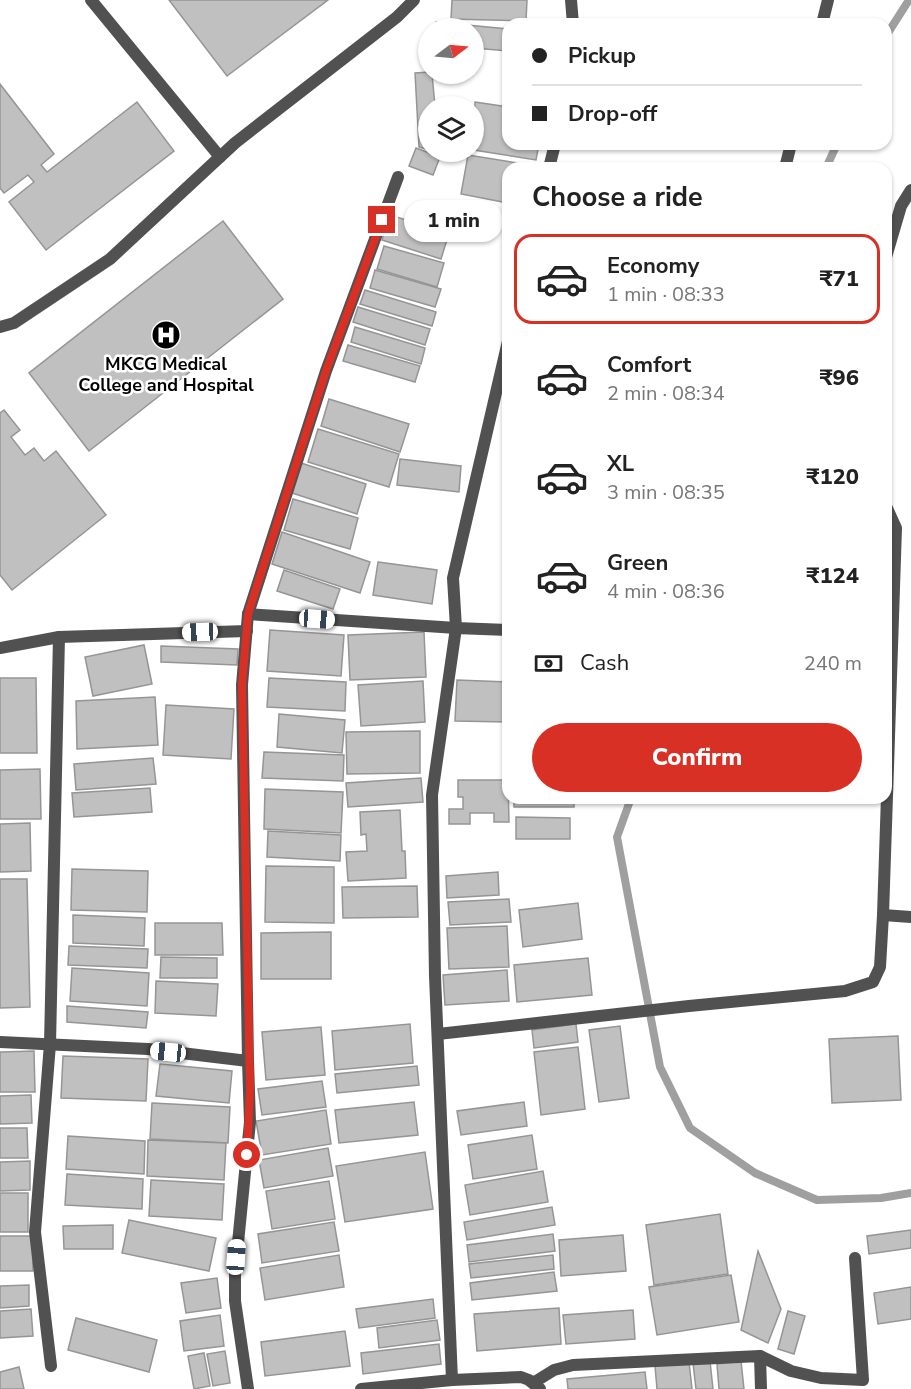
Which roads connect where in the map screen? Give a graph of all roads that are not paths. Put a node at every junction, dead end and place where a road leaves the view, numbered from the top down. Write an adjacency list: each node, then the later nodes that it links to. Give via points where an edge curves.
1 (91, 0): 7 (street)
2 (414, 0): 7 (street, via 398,17)
3 (571, 0): 5 (street)
4 (828, 0): 6 (street)
5 (572, 18)
6 (824, 18)
7 (220, 157): 11 (street, via 110,259 14,323)
8 (398, 177): 14 (street, via 326,371)
9 (911, 190): 10 (street, via 901,206)
10 (892, 237)
11 (0, 327)
12 (502, 368): 15 (street, via 453,578)
13 (892, 519): 19 (street, via 896,528)
14 (248, 614): 15 (street); 17 (street)
15 (456, 628): 16 (street); 24 (street, via 432,795)
16 (502, 630)
17 (247, 631): 18 (street); 27 (street, via 242,685)
18 (59, 637): 20 (street); 26 (street)
19 (892, 647)
20 (0, 648)
21 (887, 804): 22 (street)
22 (883, 915): 23 (street); 24 (street, via 880,968 873,982 865,986)
23 (911, 917)
24 (438, 1034): 31 (street)
25 (0, 1042): 26 (street)
26 (50, 1044): 27 (street, via 148,1049); 30 (street, via 35,1233)
27 (249, 1061): 33 (street, via 249,1133 235,1273 235,1301)
28 (855, 1258): 29 (street, via 863,1380 811,1376)
29 (760, 1356): 32 (street, via 573,1365 554,1370); 35 (street)
30 (51, 1366)
31 (452, 1380): 32 (street, via 510,1376); 34 (street)
32 (534, 1384)
33 (248, 1389)
34 (361, 1389)
35 (761, 1389)

